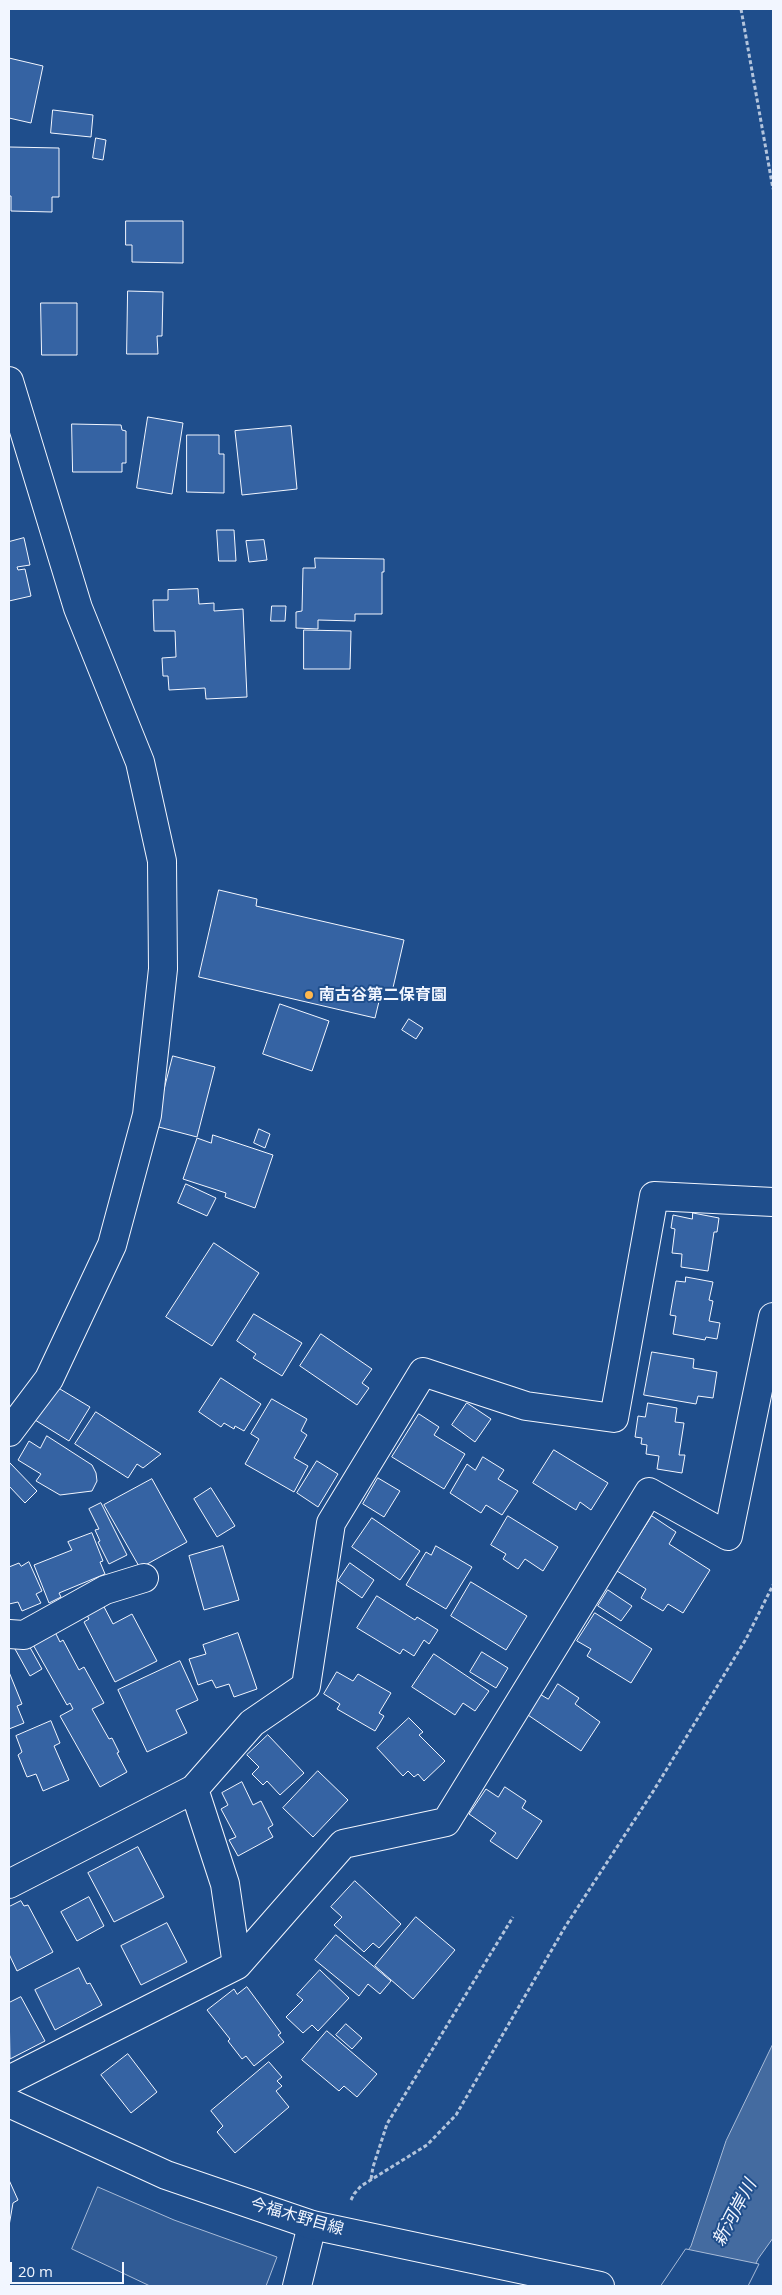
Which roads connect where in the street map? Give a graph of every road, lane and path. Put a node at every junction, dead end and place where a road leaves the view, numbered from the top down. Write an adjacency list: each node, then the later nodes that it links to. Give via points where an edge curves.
1 (741, 9): 2 (path)
2 (773, 189)
3 (9, 381): 6 (street, via 78,608 140,762 162,861 163,969 147,1115 112,1245 49,1379)
4 (773, 1202): 10 (street, via 654,1196 614,1418 526,1406 423,1372 331,1523 306,1686 252,1723)
5 (773, 1317): 13 (street, via 728,1536 649,1492 446,1822 343,1844)
6 (9, 1432)
7 (144, 1578): 9 (street, via 104,1590 24,1635)
8 (773, 1585): 12 (path, via 746,1639 565,1928 456,2115 427,2145 371,2180 387,2124)
9 (9, 1634)
10 (194, 1789): 11 (street); 13 (street, via 225,1884)
11 (9, 1884)
12 (513, 1917)
13 (237, 1965): 14 (street)
14 (9, 2080)
15 (9, 2103): 16 (street, 今福木野目線, via 166,2175)
16 (312, 2225): 17 (street); 18 (street, 今福木野目線)
17 (296, 2286)
18 (600, 2286)

